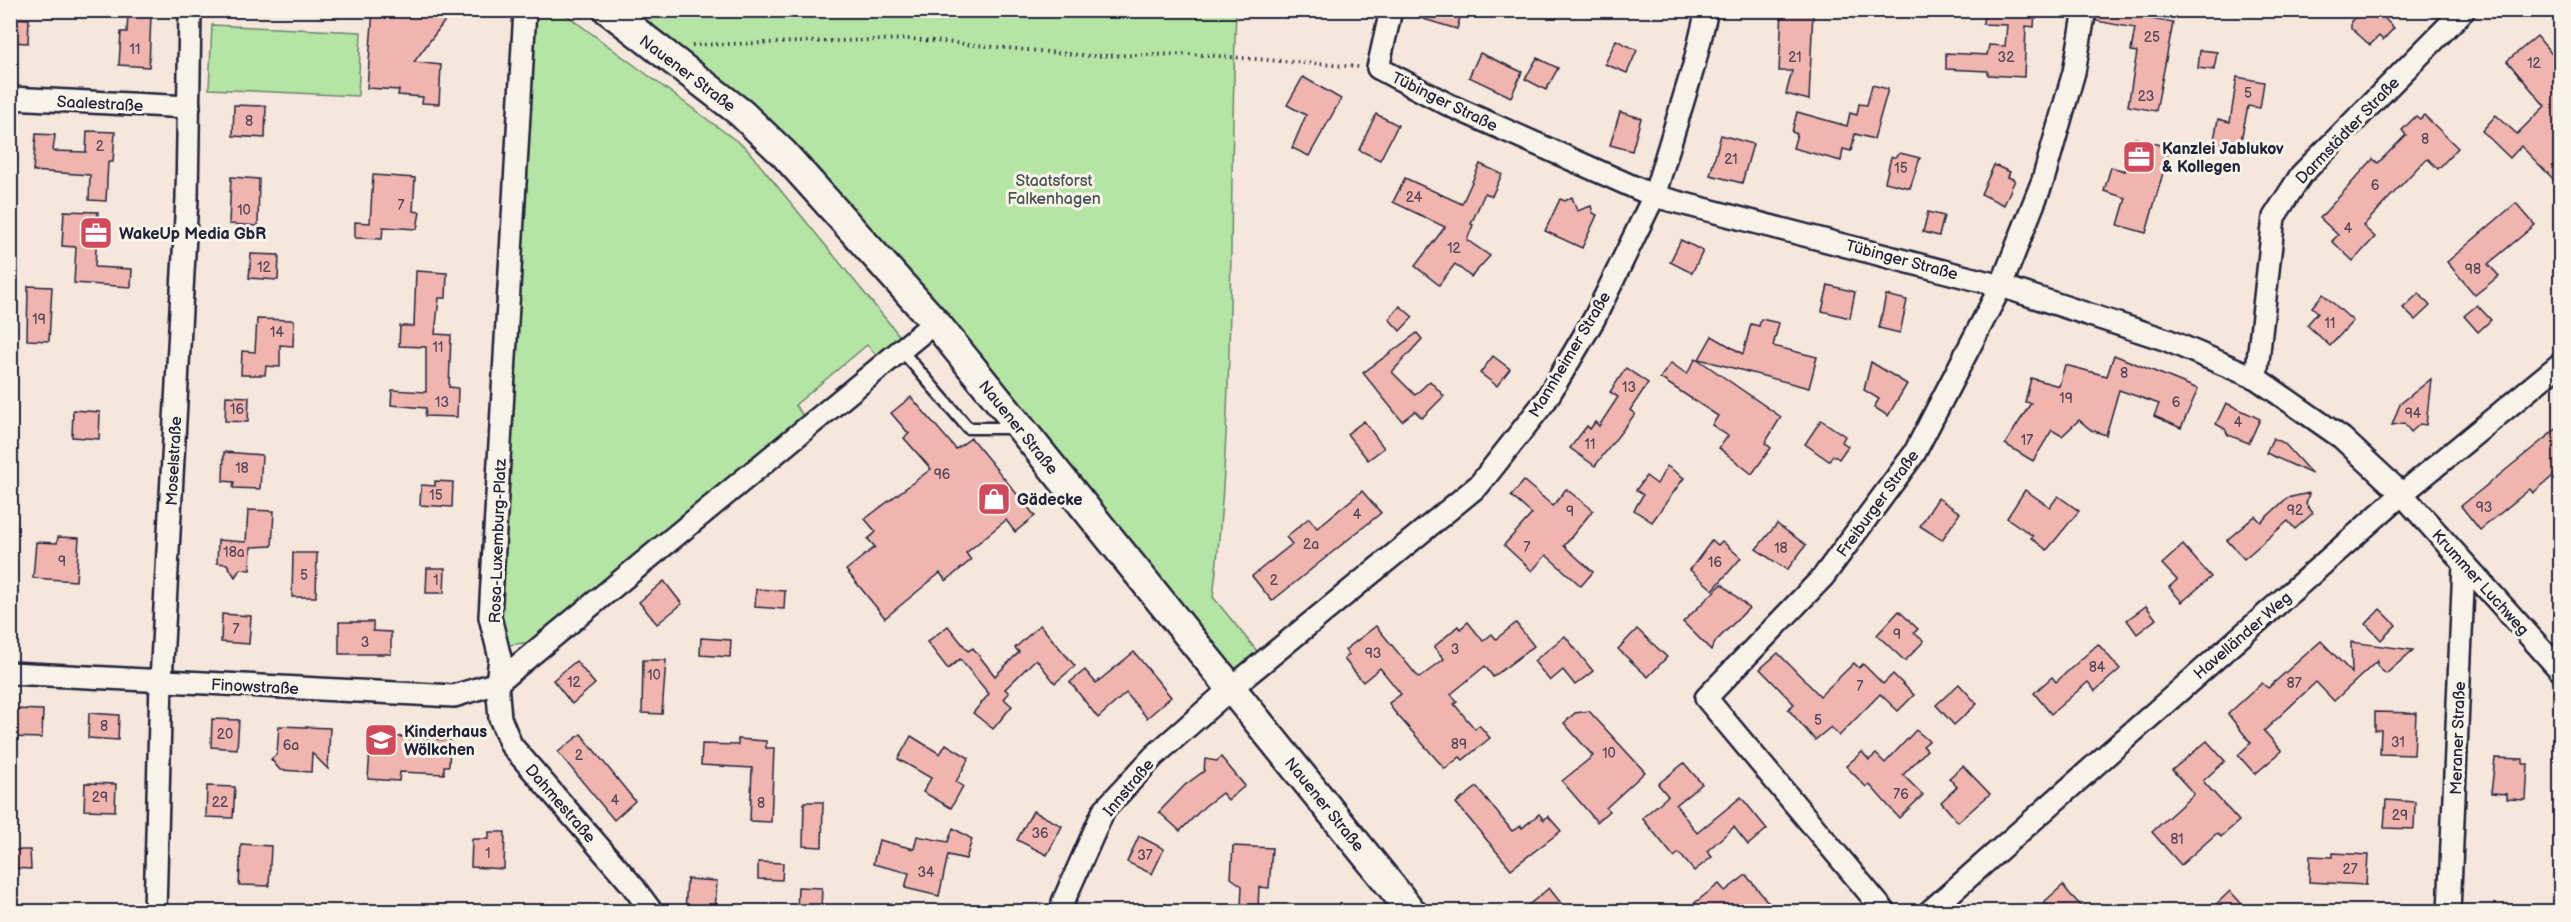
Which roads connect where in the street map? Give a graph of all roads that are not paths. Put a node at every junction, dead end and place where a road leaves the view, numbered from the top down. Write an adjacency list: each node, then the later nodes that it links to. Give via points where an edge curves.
1 (190, 10): 9 (street, Moselstraße)
2 (525, 10): 22 (street, Rosa-Luxemburg-Platz, via 490,617 500,658)
3 (608, 10): 12 (main road, Nauener Straße, via 741,113 784,154)
4 (1391, 10): 10 (street, Tübinger Straße, via 1378,68 1451,106)
5 (1707, 10): 10 (street, Mannheimer Straße)
6 (2085, 10): 11 (street, Freiburger Straße, via 2074,72 2043,180)
7 (2464, 10): 15 (street, Darmstädter Straße, via 2301,175 2274,218)
8 (10, 98): 9 (street, Saalestraße)
9 (189, 107): 21 (street, Moselstraße)
10 (1654, 196): 11 (street, Tübinger Straße); 23 (street, Mannheimer Straße, via 1594,319 1546,400 1479,485)
11 (2001, 286): 15 (street, Tübinger Straße, via 2167,340); 28 (street, Freiburger Straße, via 1914,454 1823,577 1706,698)
12 (935, 322): 13 (street); 16 (main road, Nauener Straße)
13 (902, 351): 16 (lane, via 968,428); 22 (street)
14 (2560, 364): 17 (street, Havelländer Weg)
15 (2256, 378): 17 (street, Tübinger Straße, via 2342,438)
16 (1020, 428): 23 (main road, Nauener Straße)
17 (2402, 494): 18 (street, Krummer Luchweg); 29 (street, Havelländer Weg)
18 (2464, 565): 19 (street, Krummer Luchweg); 30 (street, Meraner Straße)
19 (2560, 670)
20 (10, 673): 21 (street, Finowstraße)
21 (161, 681): 22 (street, Finowstraße, via 454,696); 24 (street, Moselstraße)
22 (497, 683): 25 (street, Dahmestraße, via 500,718 511,745)
23 (1230, 689): 26 (street, Innstraße, via 1154,756 1104,810); 27 (main road, Nauener Straße)
24 (155, 912)
25 (652, 912)
26 (1062, 912)
27 (1412, 912)
28 (1885, 912)
29 (1929, 912)
30 (2449, 912)

